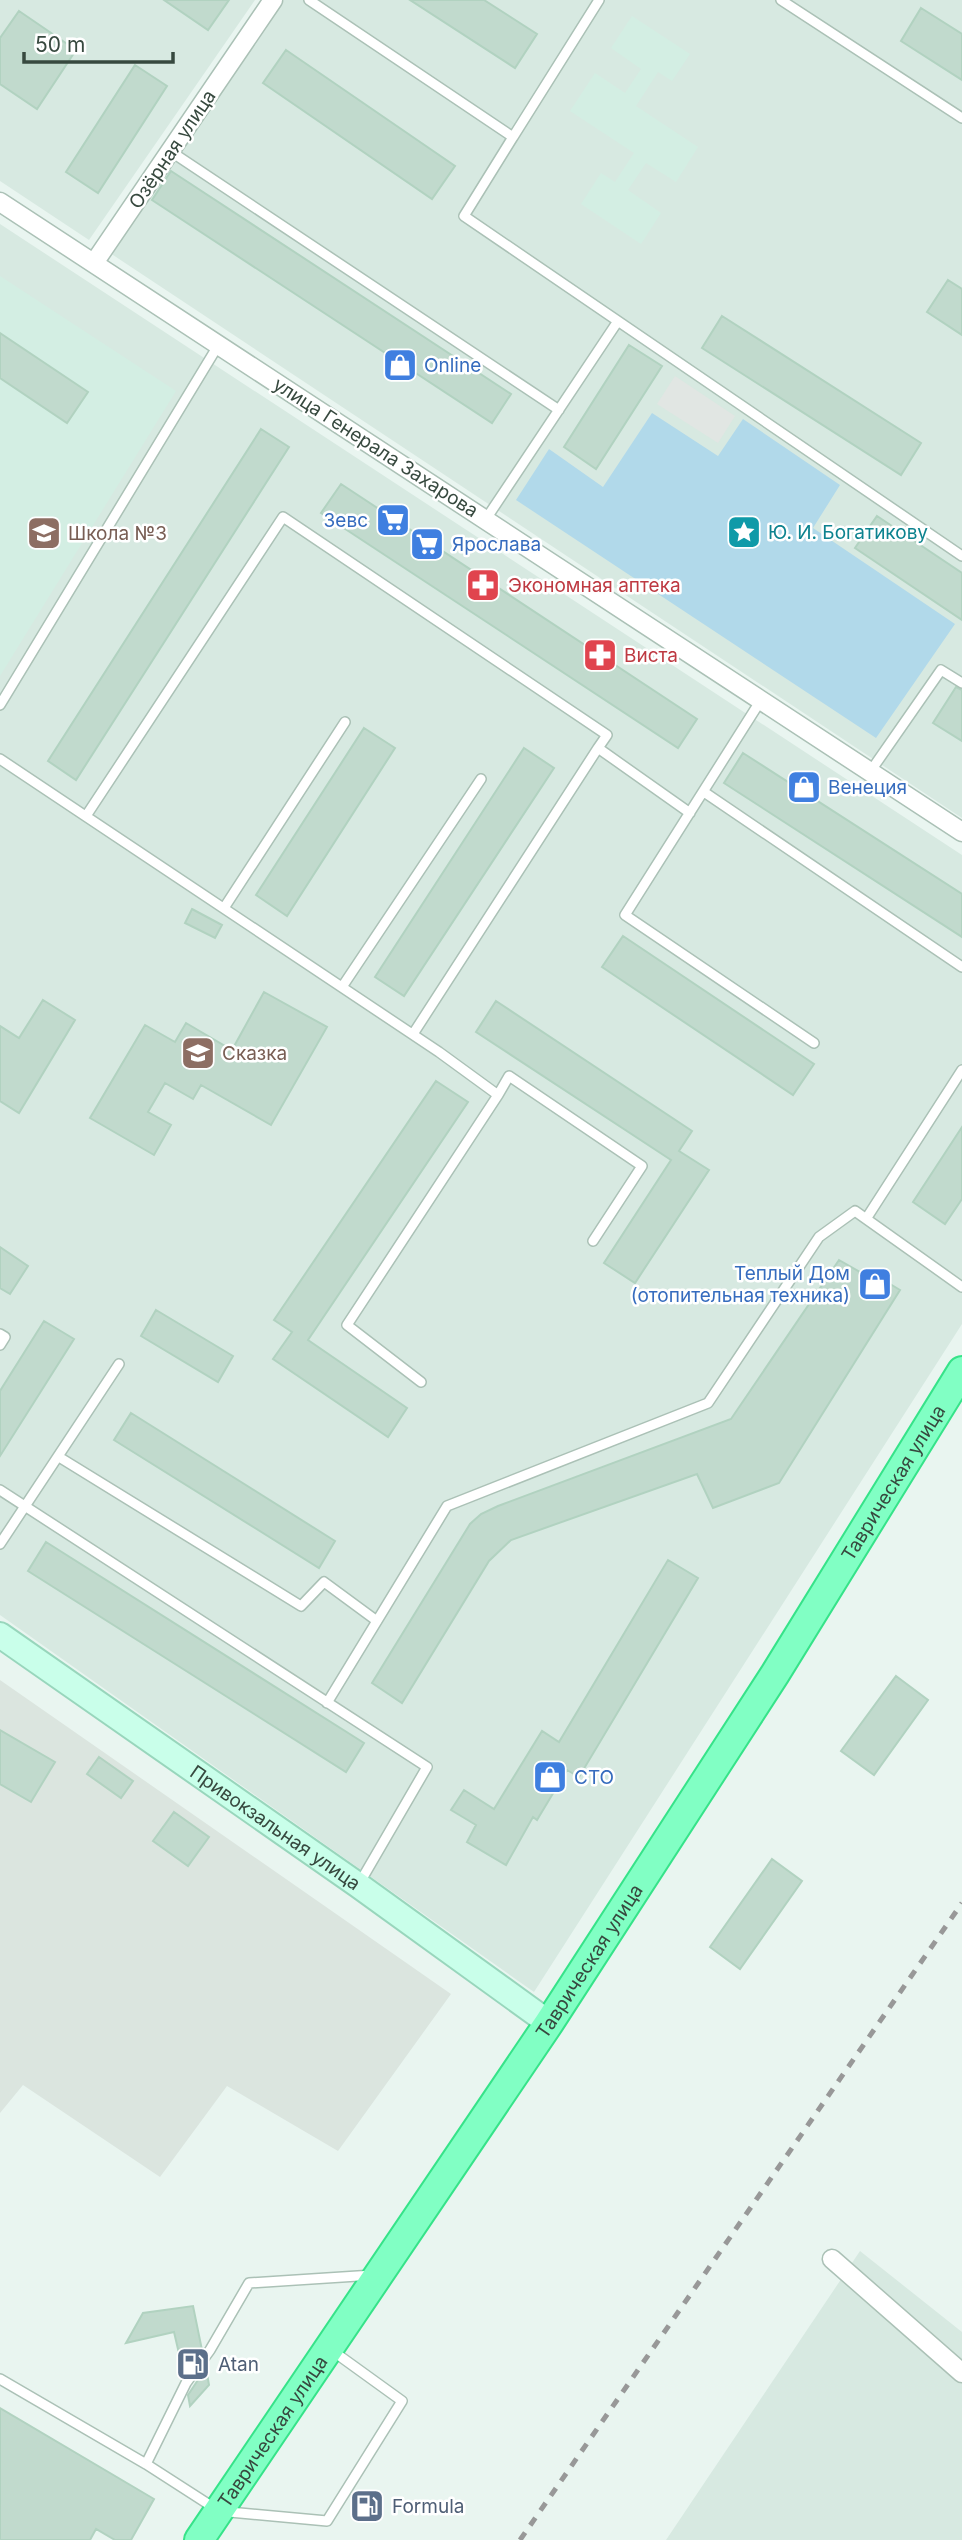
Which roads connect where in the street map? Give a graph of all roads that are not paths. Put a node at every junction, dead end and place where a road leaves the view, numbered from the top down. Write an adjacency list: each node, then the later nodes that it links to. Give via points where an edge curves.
1 (273, 0): 7 (street, Озёрная улица)
2 (309, 0): 6 (lane)
3 (599, 0): 6 (lane)
4 (781, 0): 5 (lane)
5 (962, 118)
6 (513, 137): 10 (lane, via 464,216)
7 (170, 152): 9 (street, Озёрная улица); 12 (lane)
8 (0, 202): 9 (street, улица Генерала Захарова)
9 (94, 263): 11 (street, улица Генерала Захарова)
10 (618, 321): 12 (lane); 14 (lane)
11 (219, 344): 13 (street, улица Генерала Захарова); 17 (lane)
12 (559, 410): 13 (lane)
13 (486, 519): 16 (street, улица Генерала Захарова)
14 (962, 555)
15 (962, 683): 21 (lane, via 941,670)
16 (761, 700): 21 (street, улица Генерала Захарова); 23 (lane)
17 (0, 705)
18 (345, 722): 27 (lane)
19 (598, 748): 24 (lane); 25 (lane, via 607,735 283,517); 30 (lane)
20 (0, 759): 25 (lane)
21 (870, 772): 26 (street, улица Генерала Захарова)
22 (481, 779): 29 (lane)
23 (704, 792): 24 (lane); 28 (lane)
24 (690, 813): 31 (lane, via 625,915)
25 (86, 816): 27 (lane)
26 (962, 832)
27 (224, 908): 29 (lane)
28 (962, 967)
29 (342, 987): 30 (lane)
30 (413, 1034): 33 (lane)
31 (814, 1043)
32 (962, 1070): 34 (lane)
33 (498, 1095): 35 (lane, via 509,1076 642,1166); 41 (lane, via 347,1325)
34 (866, 1219): 36 (lane); 46 (lane, via 855,1211 820,1237 708,1403 447,1506)
35 (593, 1241)
36 (962, 1286)
37 (0, 1334): 38 (lane, via 5,1337)
38 (0, 1345)
39 (119, 1364): 42 (lane)
40 (962, 1371): 50 (highway, Таврическая улица, via 775,1674)
41 (421, 1382)
42 (59, 1457): 44 (lane); 46 (lane, via 301,1606 324,1582)
43 (0, 1490): 44 (lane)
44 (25, 1507): 45 (lane); 48 (lane)
45 (0, 1544)
46 (377, 1621): 48 (lane)
47 (0, 1635): 49 (main road, Привокзальная улица)
48 (327, 1703): 49 (lane, via 427,1767)
49 (358, 1885): 50 (main road, Привокзальная улица)
50 (549, 2022): 52 (highway, Таврическая улица)
51 (832, 2259): 54 (street)
52 (379, 2274): 53 (highway, Таврическая улица); 56 (lane, via 249,2283 186,2383)
53 (330, 2349): 57 (highway, Таврическая улица); 57 (lane, via 402,2401 327,2521)
54 (962, 2373)
55 (0, 2379): 56 (lane)
56 (146, 2464): 57 (lane)
57 (219, 2511): 58 (highway, Таврическая улица)
58 (199, 2540)

